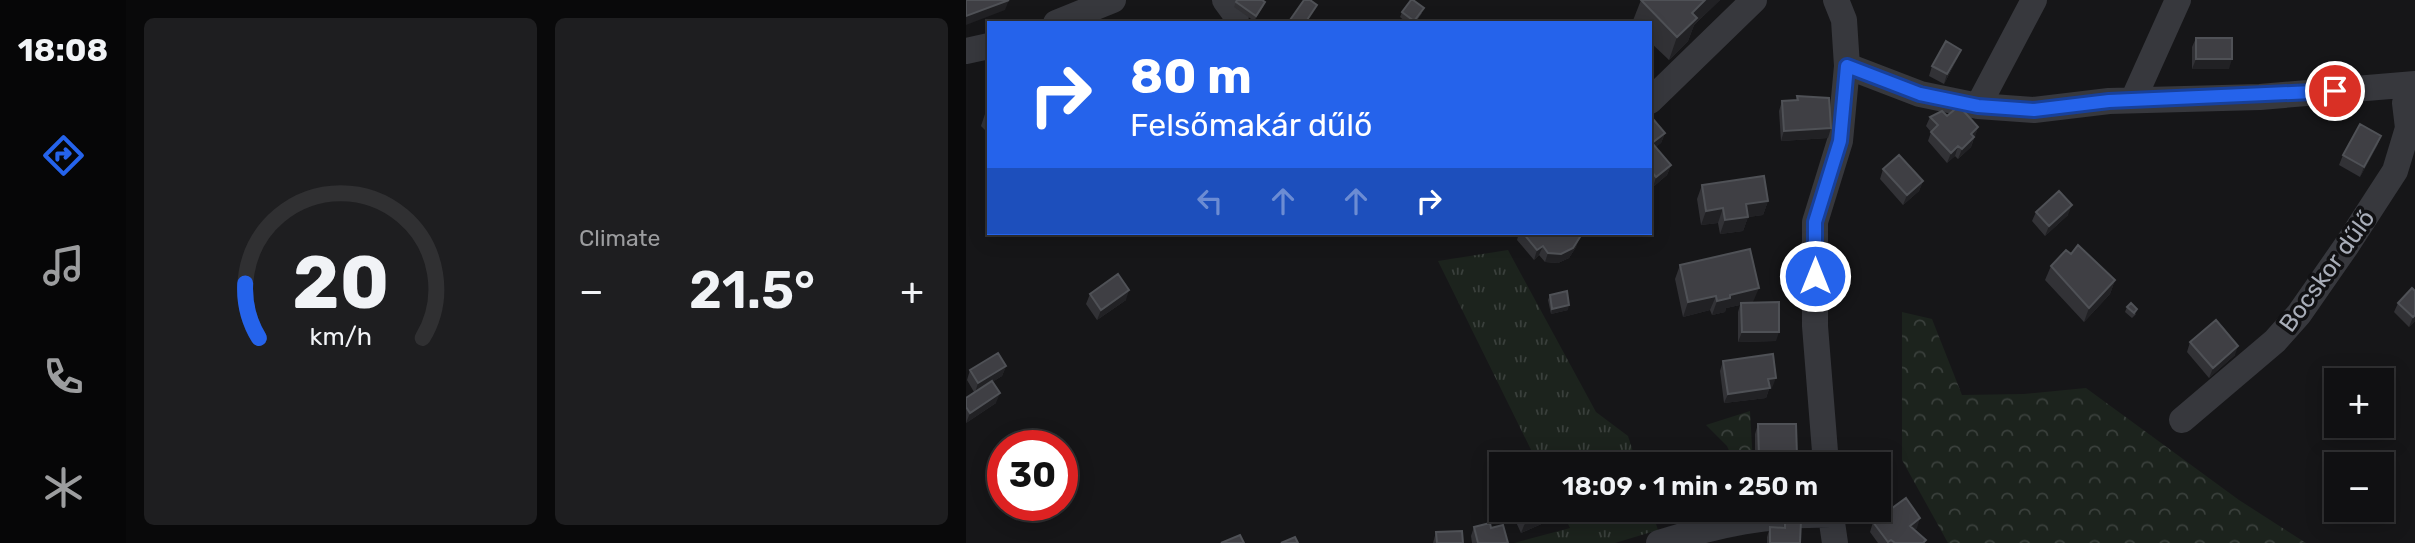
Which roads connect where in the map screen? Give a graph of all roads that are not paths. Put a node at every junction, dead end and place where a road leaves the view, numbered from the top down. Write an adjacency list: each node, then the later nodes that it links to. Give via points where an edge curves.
1 (1113, 0): 7 (street)
2 (1225, 0): 8 (street)
3 (1754, 0): 13 (street)
4 (1836, 0): 11 (street, via 1844,20)
5 (2034, 0): 15 (street)
6 (2178, 0): 14 (street)
7 (1061, 21)
8 (1235, 21)
9 (987, 46): 10 (street)
10 (966, 51)
11 (1847, 66): 15 (street, via 1920,94); 17 (street, via 1840,141 1815,222 1815,326)
12 (2413, 85): 14 (street); 16 (street, Bocskor dűlő, via 2406,103 2408,128 2395,171 2347,245 2275,341)
13 (1652, 99)
14 (2133, 100): 15 (street, via 2034,110)
15 (1978, 106)
16 (2182, 420)
17 (1825, 452)
18 (1736, 522): 20 (street)
19 (1832, 522): 21 (street)
20 (1659, 543)
21 (1835, 543)

